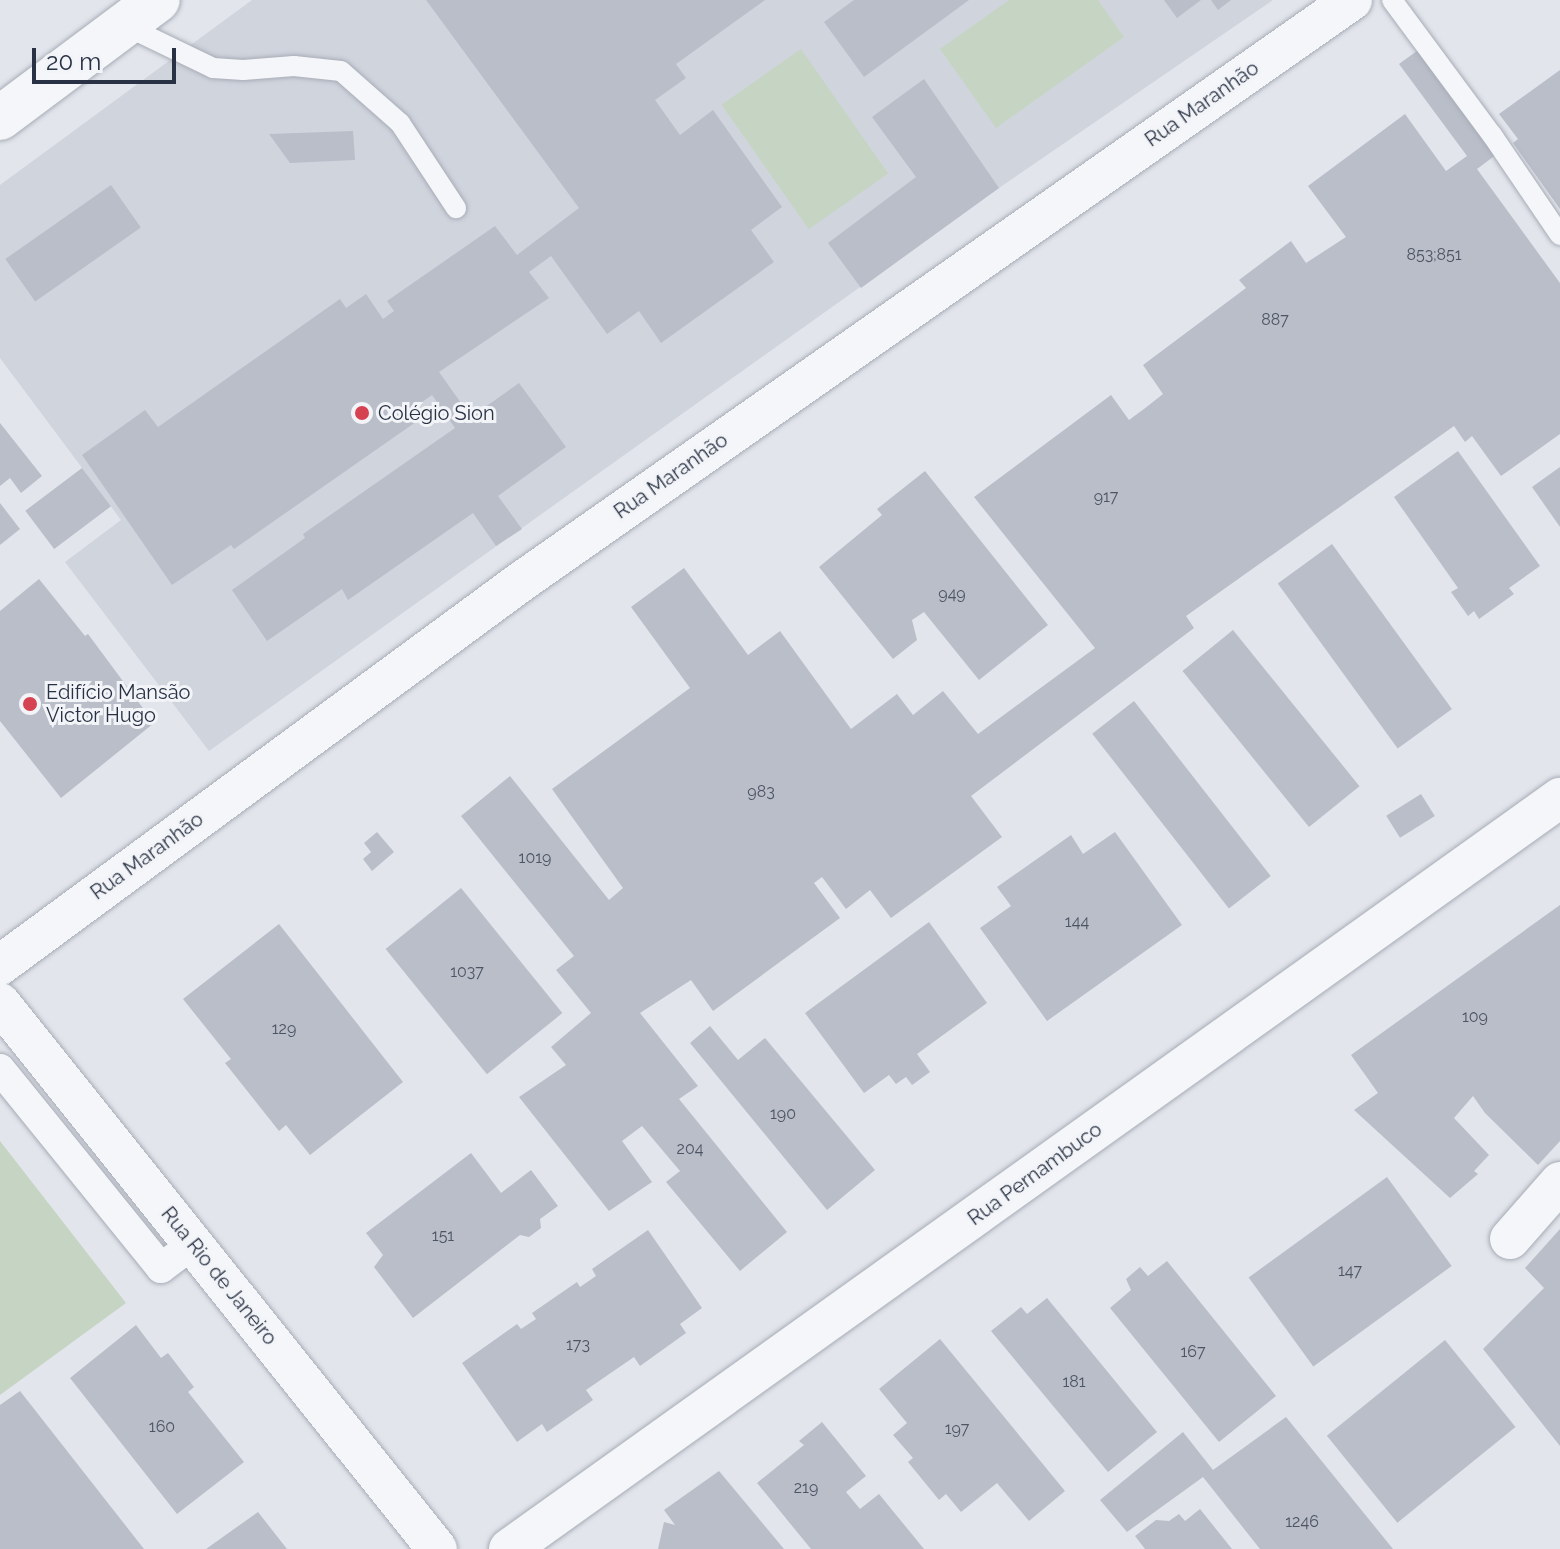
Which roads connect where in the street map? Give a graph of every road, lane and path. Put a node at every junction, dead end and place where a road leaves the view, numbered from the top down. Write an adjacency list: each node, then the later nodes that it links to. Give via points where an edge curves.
1 (1352, 0): 8 (street, Rua Maranhão, via 522,581)
2 (1392, 0): 6 (lane)
3 (141, 12): 4 (street); 5 (lane, via 213,68 341,71 400,123)
4 (0, 118)
5 (456, 208)
6 (1560, 235)
7 (1560, 798): 15 (street, Rua Pernambuco)
8 (0, 965)
9 (0, 1003): 13 (street, Rua Rio de Janeiro)
10 (0, 1069): 13 (street, via 161,1268)
11 (1560, 1182): 12 (street)
12 (1510, 1239)
13 (193, 1244): 14 (street, Rua Rio de Janeiro)
14 (437, 1549)
15 (509, 1549)

